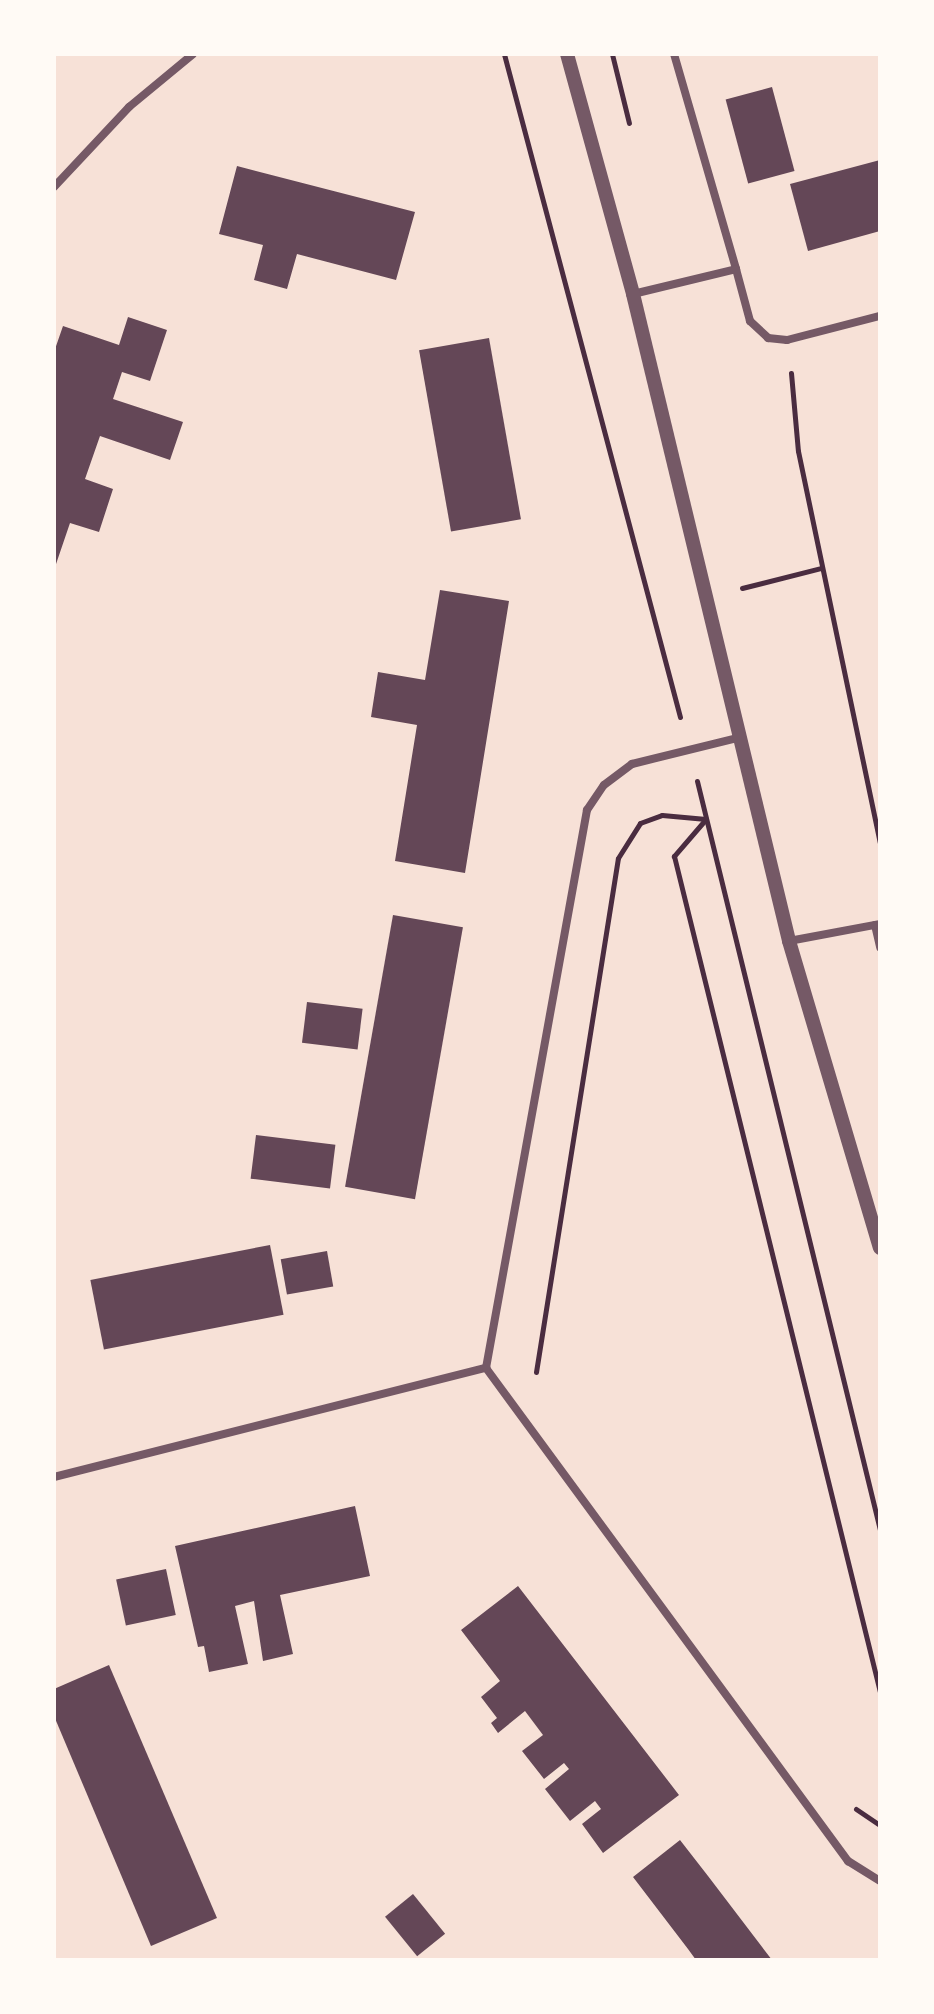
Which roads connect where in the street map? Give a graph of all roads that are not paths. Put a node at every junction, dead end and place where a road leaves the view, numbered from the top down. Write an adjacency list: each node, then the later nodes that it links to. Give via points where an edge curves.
1 (193, 54): 4 (street, via 129,107)
2 (567, 54): 6 (street)
3 (674, 54): 5 (street)
4 (54, 187)
5 (736, 269): 6 (street); 7 (street, via 750,321 768,338 787,340)
6 (633, 294): 8 (street)
7 (880, 316)
8 (737, 738): 10 (street); 13 (street, via 632,764 604,785 587,810)
9 (877, 924): 10 (street); 11 (street)
10 (789, 941): 12 (street)
11 (880, 947)
12 (880, 1248)
13 (486, 1368): 14 (street); 15 (street, via 848,1861)
14 (54, 1477)
15 (880, 1881)

